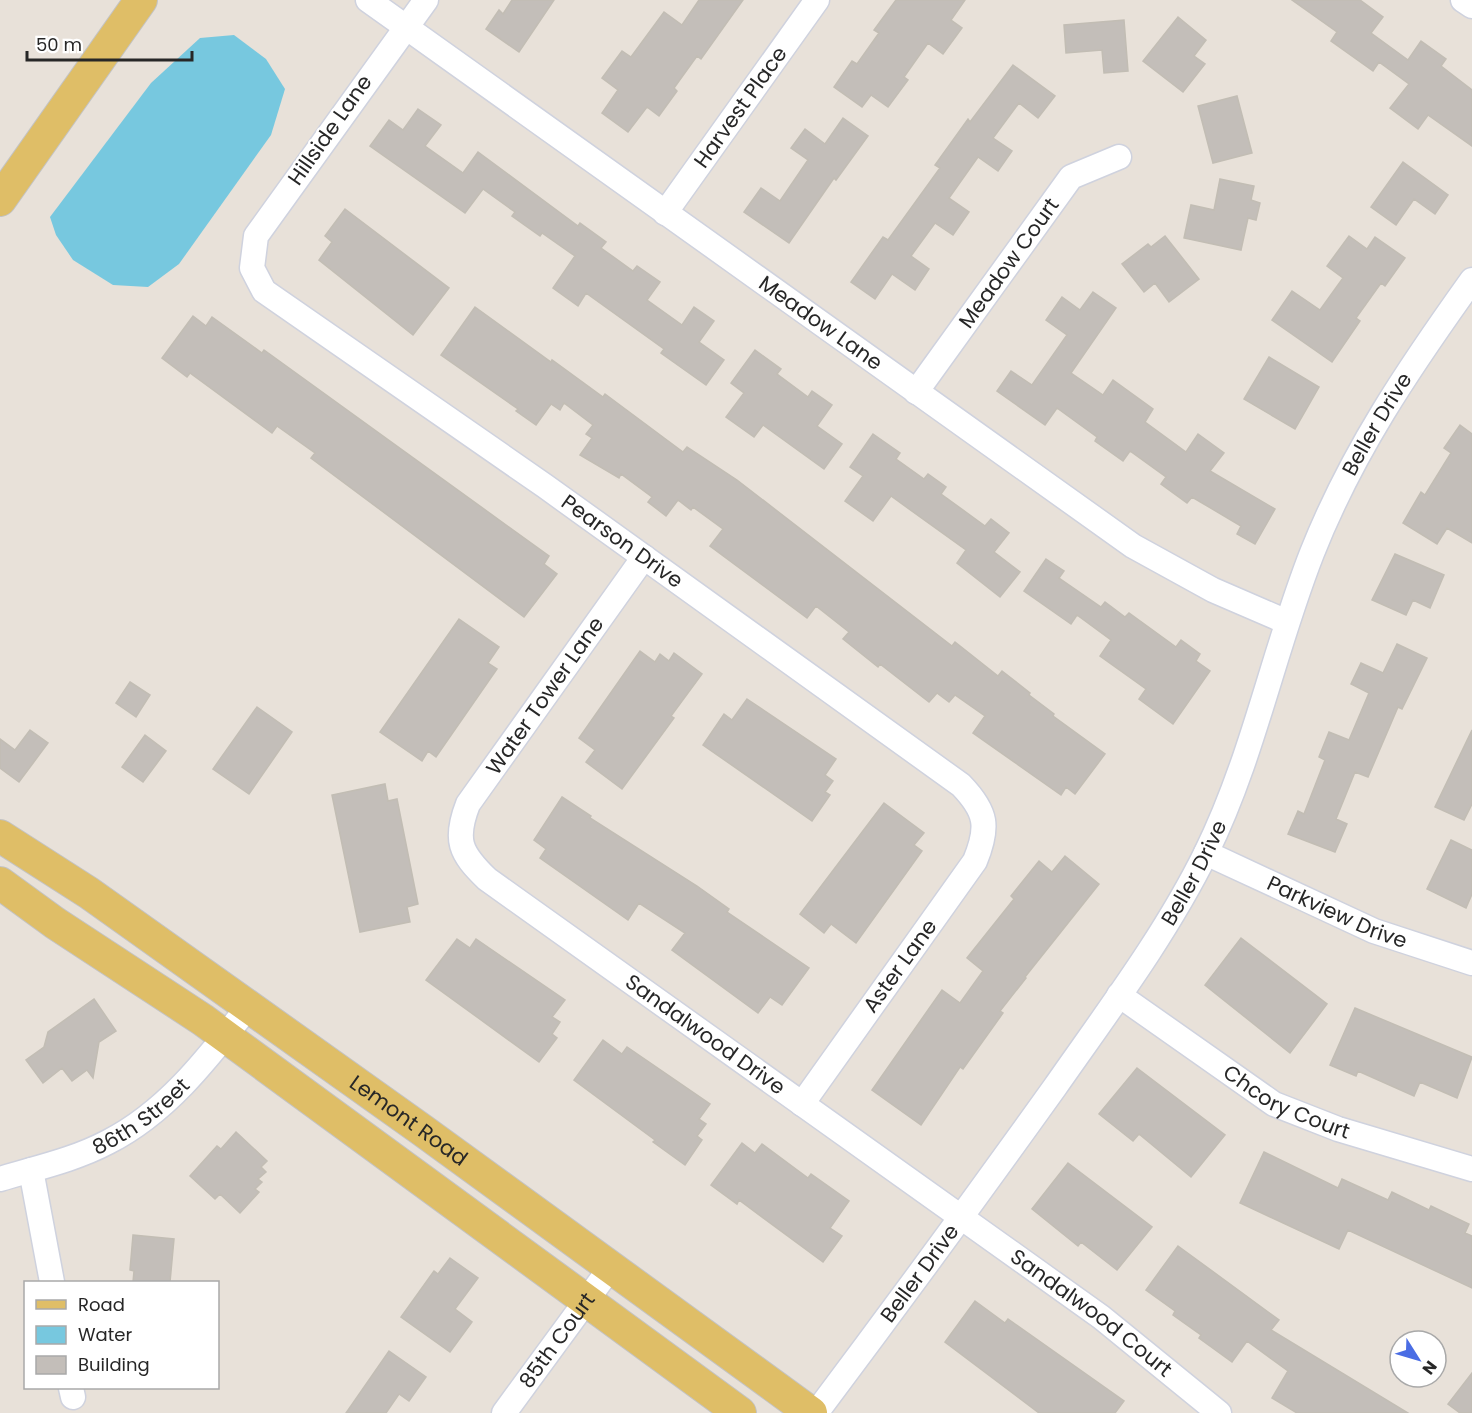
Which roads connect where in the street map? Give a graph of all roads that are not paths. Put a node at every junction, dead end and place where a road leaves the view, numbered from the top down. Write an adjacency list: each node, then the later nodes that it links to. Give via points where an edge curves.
1 (141, 0): 9 (main road)
2 (368, 0): 7 (street, Meadow Lane)
3 (426, 0): 7 (street, Hillside Lane)
4 (817, 0): 10 (street, Harvest Place)
5 (1463, 0): 6 (street)
6 (1472, 6)
7 (405, 27): 10 (street, Meadow Lane); 11 (street, Hillside Lane, via 256,236)
8 (1119, 157): 13 (street, Meadow Court, via 1071,177)
9 (0, 200)
10 (665, 213): 13 (street, Meadow Lane)
11 (252, 268): 14 (street, Pearson Drive, via 271,298)
12 (1472, 280): 15 (street, Beller Drive, via 1402,378 1359,452 1311,555)
13 (916, 392): 15 (street, Meadow Lane, via 1133,546 1213,590)
14 (644, 557): 16 (street, Pearson Drive, via 962,785 980,808); 18 (street, Water Tower Lane, via 468,804)
15 (1287, 622): 19 (street, Beller Drive, via 1248,750)
16 (985, 824): 25 (street, Aster Lane, via 983,843 975,861)
17 (0, 836): 23 (main road, Lemont Road, via 89,893)
18 (460, 842): 25 (street, Sandalwood Drive, via 468,861 487,879)
19 (1206, 853): 21 (street, Parkview Drive, via 1374,931); 22 (street, Beller Drive, via 1163,929)
20 (0, 883): 24 (main road, Lemont Road)
21 (1472, 963)
22 (1119, 995): 26 (street, Chcory Court, via 1274,1104 1338,1130); 29 (street, Beller Drive)
23 (248, 1007): 24 (street, 86th Street); 30 (main road, Lemont Road)
24 (225, 1036): 27 (street, 86th Street, via 168,1100 129,1130 84,1153); 32 (main road, Lemont Road)
25 (802, 1104): 29 (street, Sandalwood Drive)
26 (1472, 1169)
27 (31, 1170): 28 (street, 86th Street); 31 (street)
28 (0, 1179)
29 (962, 1217): 36 (street, Beller Drive); 37 (street, Sandalwood Court, via 1129,1339)
30 (611, 1267): 32 (street, 85th Court); 35 (main road, Lemont Road)
31 (52, 1281)
32 (588, 1299): 33 (street, 85th Court); 34 (main road, Lemont Road)
33 (504, 1413)
34 (740, 1413)
35 (811, 1413)
36 (816, 1413)
37 (1219, 1413)

